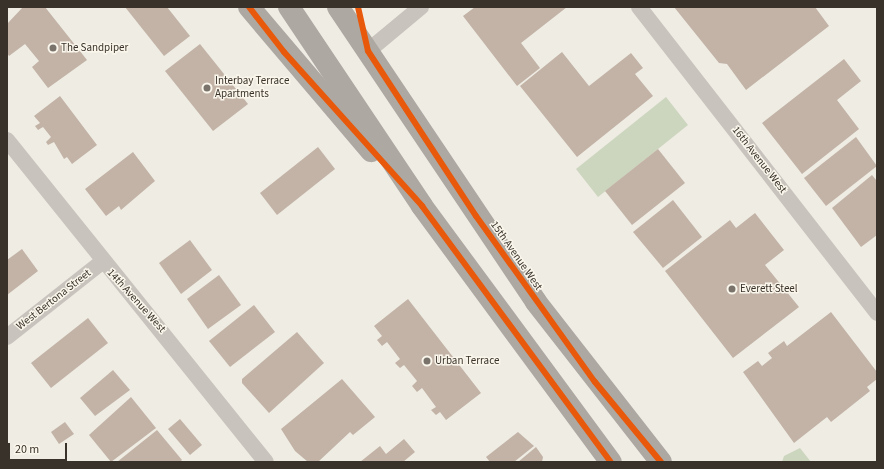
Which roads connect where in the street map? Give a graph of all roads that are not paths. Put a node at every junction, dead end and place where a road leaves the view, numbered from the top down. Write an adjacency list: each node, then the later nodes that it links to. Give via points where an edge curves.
1 (249, 7): 9 (main road, via 284,52)
2 (289, 7): 9 (main road)
3 (338, 7): 7 (main road, 15th Avenue West)
4 (358, 7): 7 (main road)
5 (421, 7): 7 (street)
6 (640, 7): 11 (street, 16th Avenue West)
7 (368, 51): 15 (main road, 15th Avenue West, via 536,302)
8 (7, 140): 10 (street, 14th Avenue West)
9 (422, 206): 14 (main road)
10 (102, 262): 12 (street, West Bertona Street); 13 (street, 14th Avenue West, via 152,318)
11 (874, 304)
12 (7, 338)
13 (266, 462)
14 (611, 462)
15 (661, 462)

